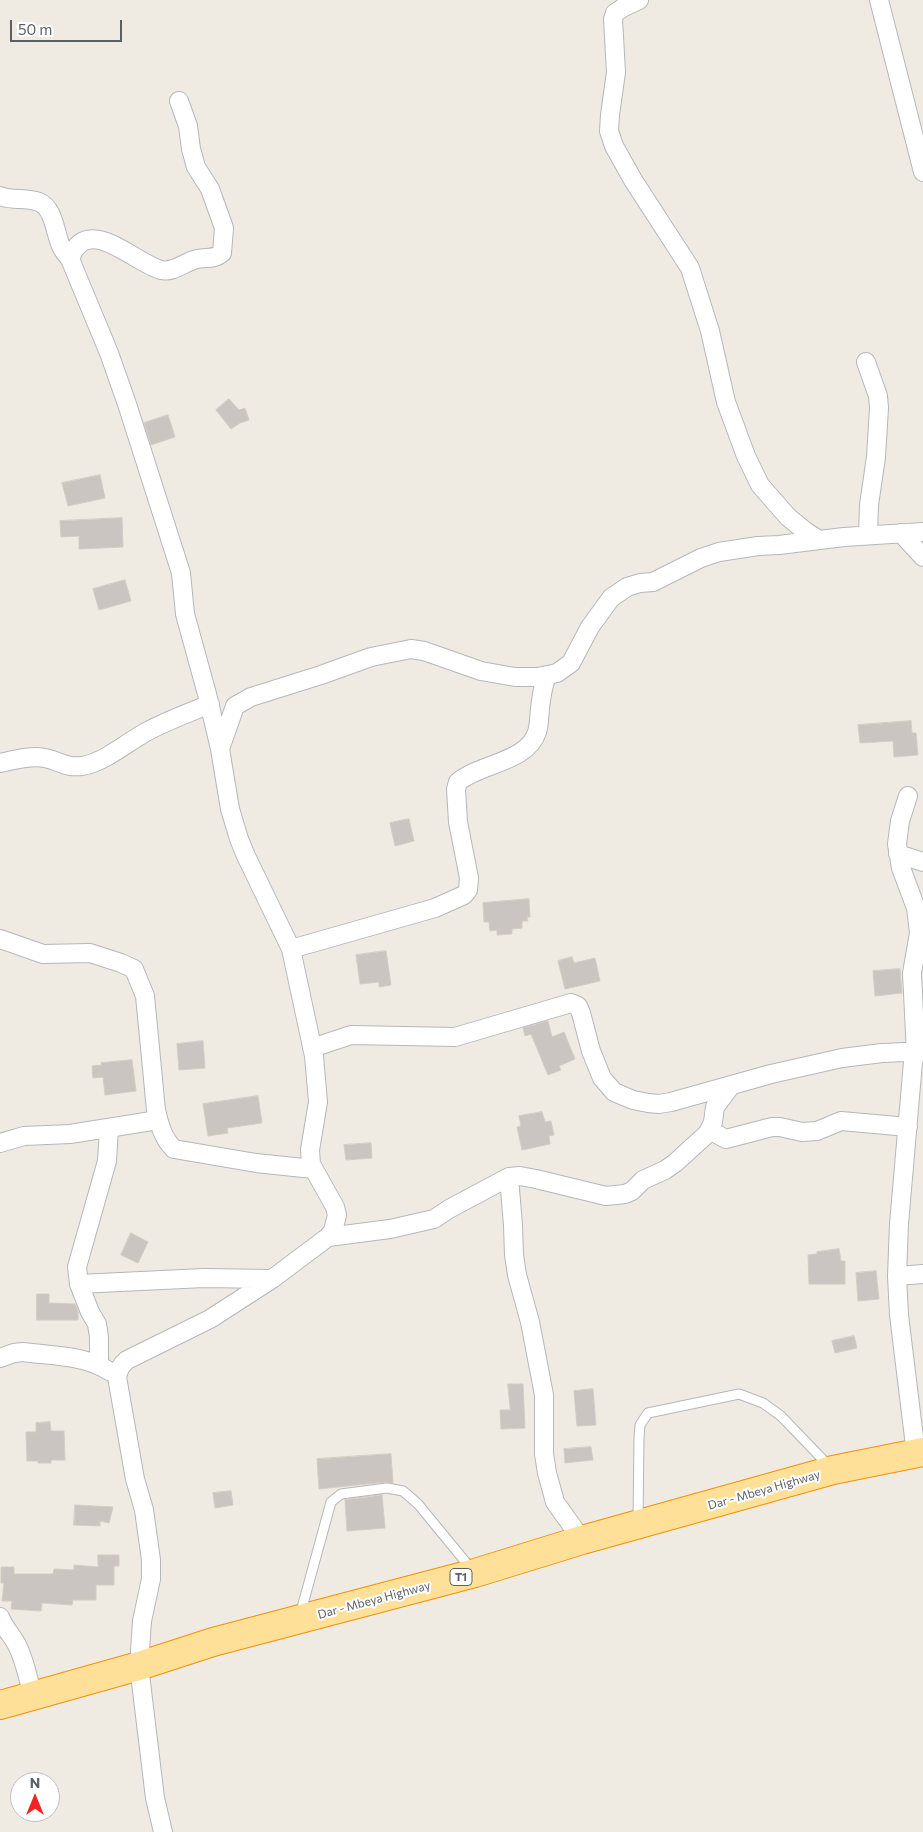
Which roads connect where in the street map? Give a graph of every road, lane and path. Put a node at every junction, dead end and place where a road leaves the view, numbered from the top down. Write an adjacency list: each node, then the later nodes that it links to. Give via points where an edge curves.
1 (639, 0): 11 (street, via 624,6 613,19 616,72 609,131 614,146 690,268 710,331 726,402 760,485 788,517)
2 (879, 0): 4 (street)
3 (179, 101): 6 (street, via 196,167 210,189 224,228 222,253 215,258 197,259 170,271 149,265 96,238 75,248)
4 (923, 172)
5 (0, 196): 6 (street, via 30,200 46,207 62,248)
6 (70, 259): 14 (street, via 121,387 159,502 181,573 185,614)
7 (866, 362): 10 (street, via 879,408)
8 (923, 532): 9 (street)
9 (901, 533): 10 (street); 12 (street)
10 (868, 535): 11 (street)
11 (819, 540): 13 (street, via 719,552 653,582 627,587 611,598 590,627 571,663 557,673)
12 (923, 557)
13 (547, 675): 15 (street, via 538,677 481,671 424,650 370,656 240,702 229,719); 21 (street, via 534,740 509,758 458,782 458,822 469,878 464,895 435,908)
14 (210, 704): 15 (street); 16 (street, via 148,730 94,763 67,766 34,757)
15 (220, 749): 21 (street, via 230,809 239,839)
16 (0, 763)
17 (908, 796): 18 (street, via 898,834)
18 (898, 854): 19 (street); 23 (street, via 916,908 919,933 912,973)
19 (923, 862)
20 (0, 939): 25 (street, via 43,954 90,953 134,969 145,996)
21 (291, 949): 22 (street)
22 (312, 1048): 24 (street, via 351,1035 455,1037 571,1003 582,1013 591,1051 602,1078 614,1092 632,1100 659,1104); 30 (street, via 318,1102 310,1150)
23 (919, 1051): 24 (street, via 842,1058); 26 (street, via 914,1062)
24 (730, 1087): 28 (street, via 715,1107)
25 (158, 1120): 27 (street); 30 (street, via 170,1145 178,1150)
26 (908, 1128): 28 (street, via 841,1122 817,1131 772,1127 726,1140); 34 (street)
27 (109, 1129): 29 (street, via 24,1136); 36 (street, via 107,1161 77,1267)
28 (709, 1130): 31 (street, via 675,1164 642,1180 625,1194 606,1196 536,1179)
29 (0, 1143)
30 (312, 1169): 32 (street, via 337,1215)
31 (508, 1177): 32 (street, via 434,1219); 43 (street, via 517,1275 544,1395 547,1473 555,1502)
32 (328, 1237): 35 (street)
33 (923, 1274): 34 (street)
34 (897, 1276): 40 (street, via 899,1315)
35 (272, 1278): 36 (street); 39 (street, via 210,1319 128,1360 120,1366)
36 (79, 1284): 38 (street, via 97,1324)
37 (0, 1358): 38 (street, via 23,1352)
38 (99, 1365): 39 (street)
39 (117, 1377): 47 (street, via 144,1510 152,1570 142,1621)
40 (920, 1453): 41 (highway, Dar - Mbeya Highway / T1)
41 (833, 1470): 42 (highway, Dar - Mbeya Highway / T1); 42 (lane, via 782,1416 739,1394 648,1413 640,1425 638,1438)
42 (638, 1526): 43 (highway, Dar - Mbeya Highway / T1)
43 (582, 1540): 44 (highway, Dar - Mbeya Highway / T1)
44 (475, 1574): 46 (highway, Dar - Mbeya Highway / T1); 46 (lane, via 418,1504 403,1491 388,1488 341,1494 331,1502)
45 (0, 1618): 48 (street, via 18,1646)
46 (299, 1620): 47 (highway, Dar - Mbeya Highway / T1, via 213,1642)
47 (140, 1666): 48 (highway, Dar - Mbeya Highway / T1); 50 (street, via 155,1798)
48 (33, 1696): 49 (highway, Dar - Mbeya Highway / T1)
49 (0, 1705)
50 (163, 1832)

